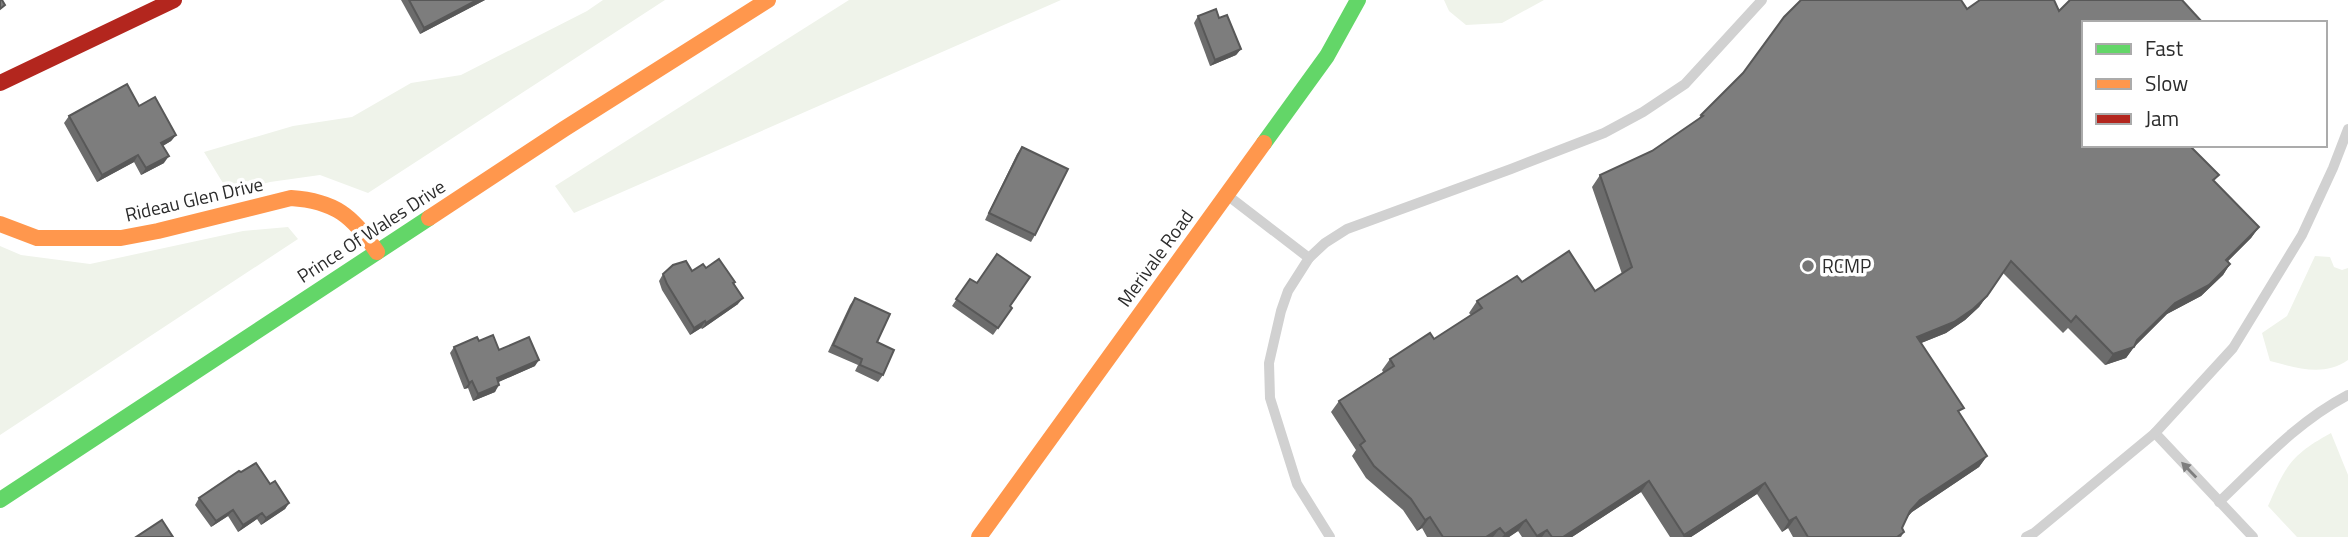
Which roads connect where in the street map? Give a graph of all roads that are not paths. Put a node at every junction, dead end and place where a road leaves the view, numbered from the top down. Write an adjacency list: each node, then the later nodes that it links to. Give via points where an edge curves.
1 (174, 0): 5 (main road)
2 (768, 0): 9 (main road, Prince Of Wales Drive)
3 (1358, 0): 7 (main road, Merivale Road, via 1327,56)
4 (1762, 0): 10 (lane, via 1685,84 1643,112 1593,137 1347,229)
5 (0, 83)
6 (2348, 129): 12 (lane, via 2302,235 2239,339)
7 (1227, 195): 10 (lane); 16 (main road, Merivale Road)
8 (0, 224): 9 (main road, Rideau Glen Drive, via 37,238 121,238 304,198 344,211 360,225)
9 (377, 252): 13 (main road, Prince Of Wales Drive)
10 (1309, 258): 17 (lane, via 1281,311 1269,363 1270,398 1297,484)
11 (2348, 395): 14 (lane, via 2289,434)
12 (2155, 433): 14 (lane, one-way to 12); 15 (lane)
13 (0, 500)
14 (2219, 502): 18 (lane)
15 (2032, 536)
16 (979, 537)
17 (1330, 537)
18 (2253, 537)

